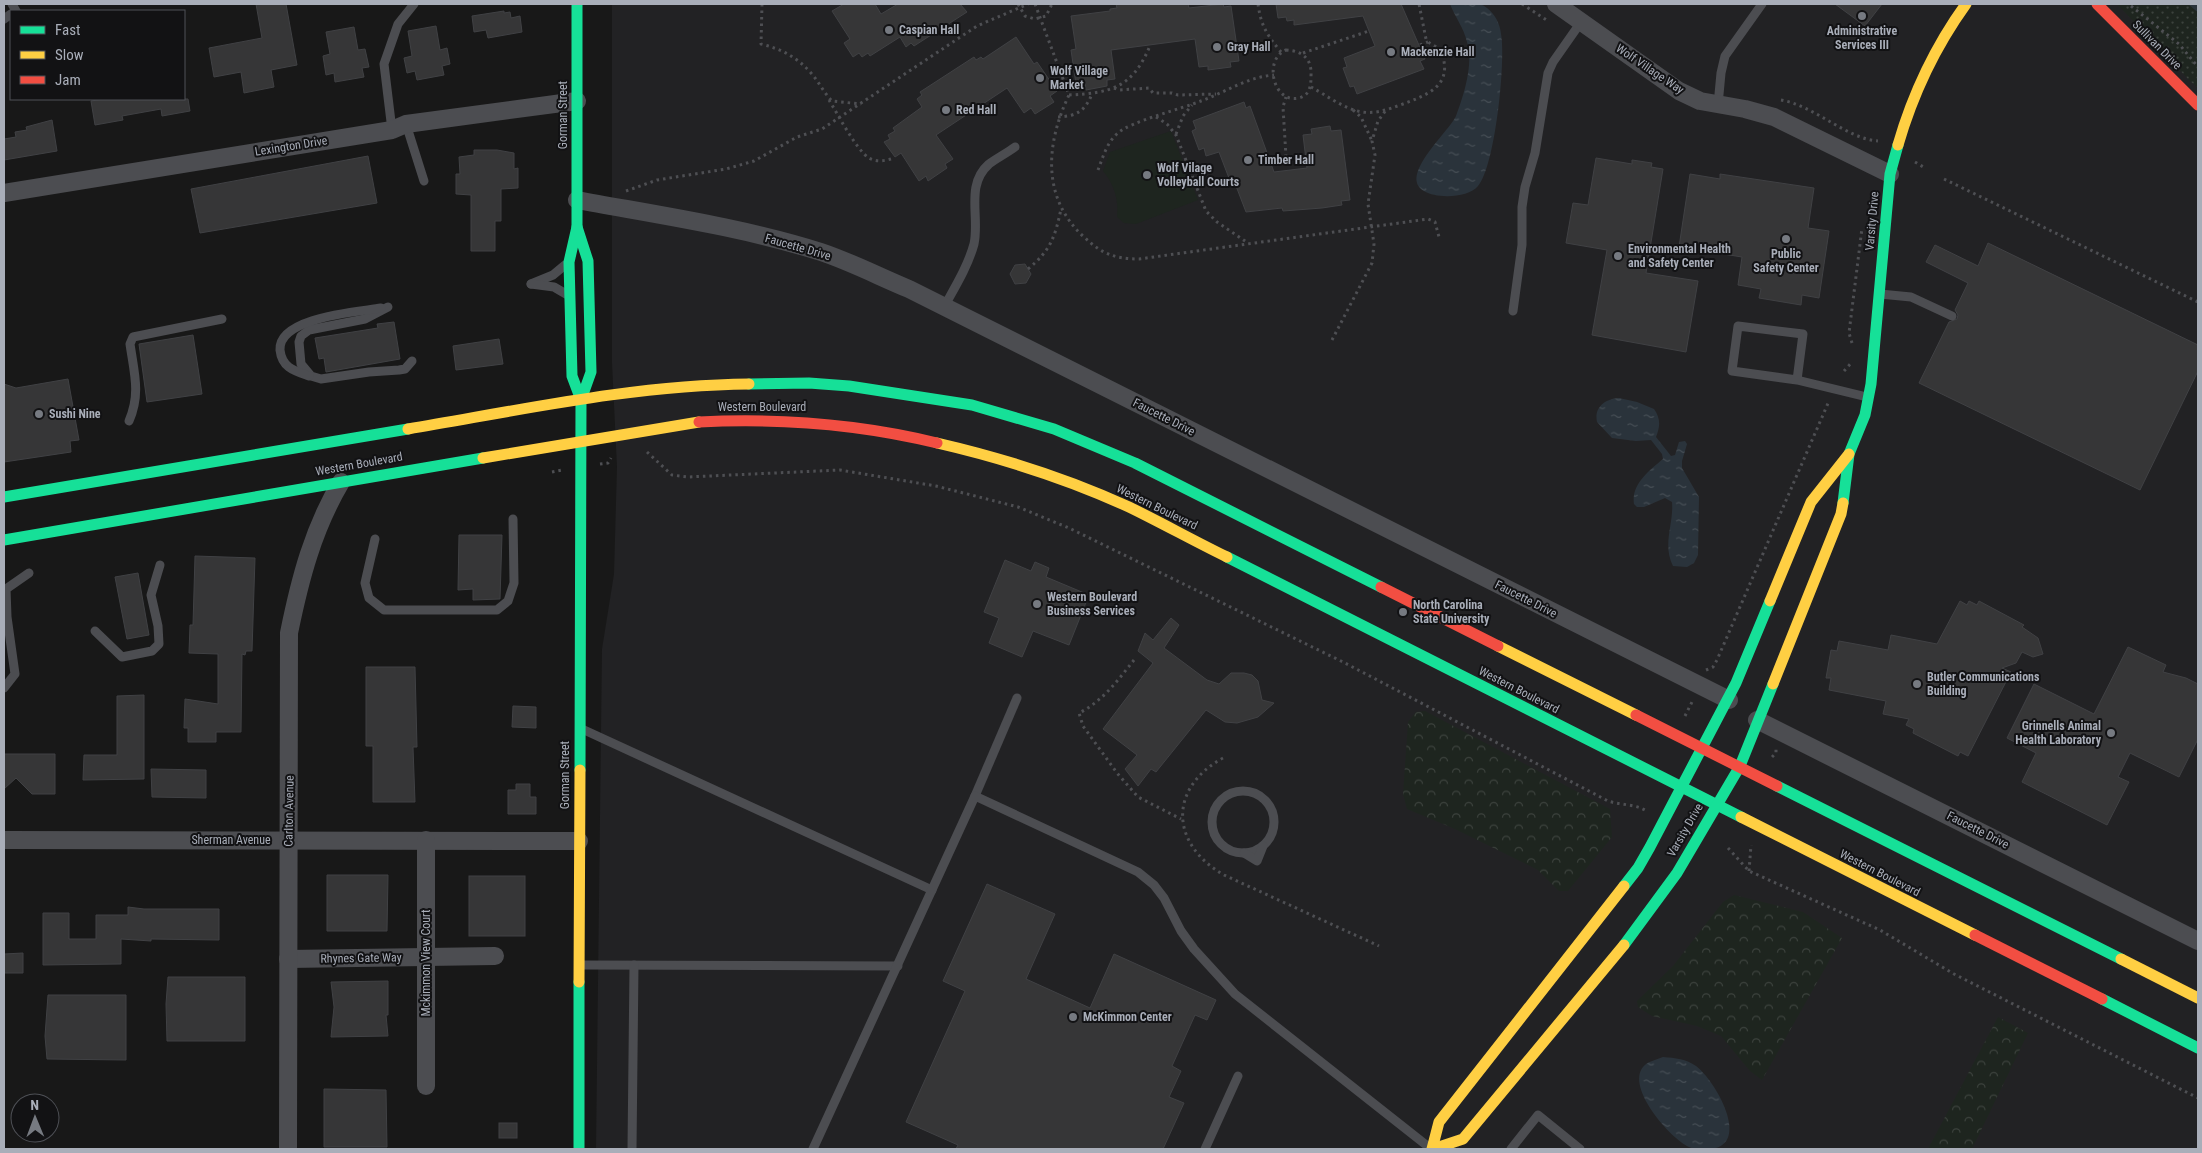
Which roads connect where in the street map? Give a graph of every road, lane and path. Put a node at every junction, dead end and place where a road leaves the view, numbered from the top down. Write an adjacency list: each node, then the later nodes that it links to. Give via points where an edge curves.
1 (414, 4): 44 (lane, via 398,24 384,64)
2 (577, 4): 34 (main road, Gorman Street)
3 (762, 4): 31 (path, via 761,44 778,48 796,58)
4 (1028, 4): 15 (path)
5 (1035, 4): 16 (path)
6 (1052, 4): 16 (path, via 1050,12)
7 (1258, 4): 23 (path, via 1261,23)
8 (1419, 4): 20 (path)
9 (1522, 4): 18 (path)
10 (1556, 4): 17 (street, Wolf Village Way)
11 (1762, 4): 38 (lane, via 1726,56)
12 (1966, 4): 53 (main road, Varsity Drive, via 1952,21 1924,71)
13 (2097, 4): 37 (main road, Sullivan Drive)
14 (2128, 4): 25 (path, via 2179,44)
15 (1018, 6): 16 (path, via 1025,16); 35 (path, via 977,26)
16 (1041, 18): 32 (path)
17 (1581, 22): 38 (street, Wolf Village Way, via 1679,91); 71 (lane, via 1548,73 1522,207 1522,245)
18 (1554, 25)
19 (1369, 31): 24 (path)
20 (1428, 42): 21 (path); 40 (path, via 1439,48 1443,59 1444,73 1439,84 1426,95)
21 (1420, 46)
22 (1149, 48): 28 (path, via 1131,77)
23 (1281, 52): 24 (path); 26 (path)
24 (1303, 53): 27 (path, via 1309,60)
25 (2198, 67)
26 (1274, 75): 30 (path, via 1255,78); 33 (path, via 1279,91)
27 (1311, 87): 33 (path, via 1304,96); 39 (path)
28 (1114, 88): 29 (path); 30 (path, via 1149,88 1153,93 1178,95)
29 (1092, 94): 32 (path); 41 (path, via 1080,113)
30 (1219, 94): 36 (path)
31 (826, 95): 35 (path, via 832,101); 43 (path)
32 (1068, 95): 41 (path)
33 (1286, 97): 48 (path, via 1282,107)
34 (577, 101): 44 (street, Lexington Drive); 58 (main road, Gorman Street)
35 (861, 104): 43 (path)
36 (1192, 105): 42 (path); 45 (path, via 1183,116)
37 (2198, 105)
38 (1718, 106): 53 (street, Wolf Village Way, via 1774,117)
39 (1353, 110): 40 (path, via 1375,113); 46 (path, via 1361,117)
40 (1386, 110): 46 (path, via 1376,126)
41 (1058, 117): 59 (path, via 1051,160 1052,179)
42 (1156, 117): 45 (path); 52 (path, via 1119,132 1108,145)
43 (839, 118): 49 (path, via 869,158 879,161); 56 (path, via 754,161 657,180)
44 (399, 127): 55 (lane); 57 (street, Lexington Drive)
45 (1176, 135): 64 (path, via 1206,211)
46 (1372, 141): 61 (path, via 1375,155 1368,204)
47 (1015, 147): 70 (lane, via 988,165 977,180 974,244)
48 (1286, 157)
49 (891, 159)
50 (1910, 160): 51 (path)
51 (1925, 168)
52 (1098, 170)
53 (1890, 174): 67 (main road, Varsity Drive)
54 (1944, 179): 69 (path)
55 (424, 181)
56 (623, 192)
57 (4, 193)
58 (577, 200): 62 (main road, Gorman Street); 70 (street, Faucette Drive, via 719,227 822,253)
59 (1062, 208): 64 (path, via 1074,228 1097,249 1120,259); 66 (path, via 1052,244 1043,257)
60 (1864, 221): 75 (path, via 1849,333)
61 (1371, 226): 63 (path, via 1430,219 1435,222); 64 (path); 74 (path, via 1374,244 1372,263)
62 (577, 227): 65 (main road, Gorman Street); 82 (main road, Gorman Street, via 588,260 591,372)
63 (1439, 237)
64 (1248, 244)
65 (570, 262): 68 (main road, Gorman Street); 68 (lane, via 531,284 554,287)
66 (1028, 268)
67 (1880, 294): 72 (lane, via 1911,297); 81 (main road, Varsity Drive)
68 (570, 297): 82 (main road, Gorman Street, via 572,376)
69 (2198, 302)
70 (944, 307): 101 (street, Faucette Drive)
71 (1514, 311)
72 (1952, 316)
73 (222, 319): 84 (lane, via 133,337 130,344 137,394)
74 (1332, 340)
75 (1854, 347)
76 (1853, 357): 78 (path)
77 (412, 361): 79 (lane, via 405,369 321,379)
78 (1844, 371)
79 (311, 376): 79 (lane, via 284,364 280,347 289,332 314,319 388,307 365,319 317,327 301,336 301,364)
80 (1797, 380): 80 (lane, via 1732,372 1738,326 1803,334); 81 (lane)
81 (1869, 398): 87 (main road, Varsity Drive)
82 (581, 400): 85 (main road, Gorman Street); 89 (main road, Western Boulevard); 105 (main road, Western Boulevard, via 723,384 808,383 944,400 1018,418 1083,440 1143,467)
83 (1829, 402): 97 (path, via 1717,660 1710,669)
84 (129, 421)
85 (580, 441): 88 (main road, Western Boulevard); 104 (main road, Gorman Street); 108 (main road, Western Boulevard, via 718,420 796,420 910,436 1017,464 1128,507)
86 (639, 450): 111 (path, via 650,453 672,475 840,470 936,486 1018,507 1069,528 1343,662 1608,801)
87 (1848, 454): 101 (main road, Varsity Drive, via 1811,502); 103 (main road, Varsity Drive, via 1841,514)
88 (341, 482): 92 (main road, Western Boulevard); 114 (street, Carlton Avenue, via 327,505 311,545 289,633)
89 (4, 497)
90 (513, 519): 91 (lane, via 514,583 508,601 497,610 384,610 369,598 365,583)
91 (375, 539)
92 (4, 540)
93 (160, 565): 95 (lane, via 151,595 159,644 152,651 122,657)
94 (29, 573): 98 (lane, via 6,589 14,674)
95 (95, 631)
96 (1134, 660): 112 (path, via 1111,690 1079,713 1079,718 1117,773 1138,796)
97 (1702, 670)
98 (4, 688)
99 (1694, 697): 102 (path)
100 (1016, 698): 109 (lane)
101 (1728, 700): 105 (main road, Varsity Drive)
102 (1685, 716)
103 (1757, 720): 107 (main road, Varsity Drive); 122 (street, Faucette Drive)
104 (579, 728): 116 (main road, Gorman Street); 121 (lane)
105 (1702, 747): 107 (main road, Western Boulevard); 108 (main road, Varsity Drive)
106 (1224, 758): 112 (path, via 1207,767 1199,776 1184,805)
107 (1740, 766): 110 (main road, Varsity Drive); 130 (main road, Western Boulevard)
108 (1681, 787): 110 (main road, Western Boulevard); 140 (main road, Varsity Drive, via 1638,868 1439,1122)
109 (975, 796): 121 (lane); 140 (lane, via 1138,872 1154,885 1181,931 1235,994)
110 (1715, 806): 131 (main road, Western Boulevard); 140 (main road, Varsity Drive, via 1676,873 1620,950 1463,1139)
111 (1646, 810)
112 (1181, 819): 123 (path, via 1189,840 1210,867)
113 (4, 840): 114 (street, Sherman Avenue)
114 (289, 840): 115 (street, Sherman Avenue); 126 (street, Carlton Avenue)
115 (426, 840): 116 (street, Sherman Avenue); 125 (street, Mckimmon View Court)
116 (579, 841): 127 (main road, Gorman Street)
117 (1751, 842): 120 (path)
118 (1263, 845): 118 (lane, via 1257,861 1225,847 1213,831 1214,811 1219,802 1236,792 1246,791 1256,794 1268,804 1274,818 1273,828)
119 (1728, 848): 120 (path)
120 (1749, 871): 134 (path, via 1880,930 1954,974)
121 (932, 890): 129 (lane)
122 (2198, 941)
123 (1379, 946)
124 (495, 956): 125 (street, Rhynes Gate Way)
125 (425, 957): 126 (street, Rhynes Gate Way); 133 (street, Mckimmon View Court)
126 (288, 959): 135 (street, Carlton Avenue)
127 (579, 965): 128 (lane); 136 (main road, Gorman Street)
128 (634, 965): 129 (lane); 137 (lane)
129 (898, 966): 138 (lane)
130 (2198, 998)
131 (2198, 1048)
132 (1238, 1076): 139 (lane)
133 (426, 1086)
134 (2198, 1098)
135 (288, 1149)
136 (579, 1149)
137 (632, 1149)
138 (813, 1149)
139 (1205, 1149)
140 (1432, 1149)
141 (1511, 1149): 142 (lane, via 1538,1115)
142 (1580, 1149)

